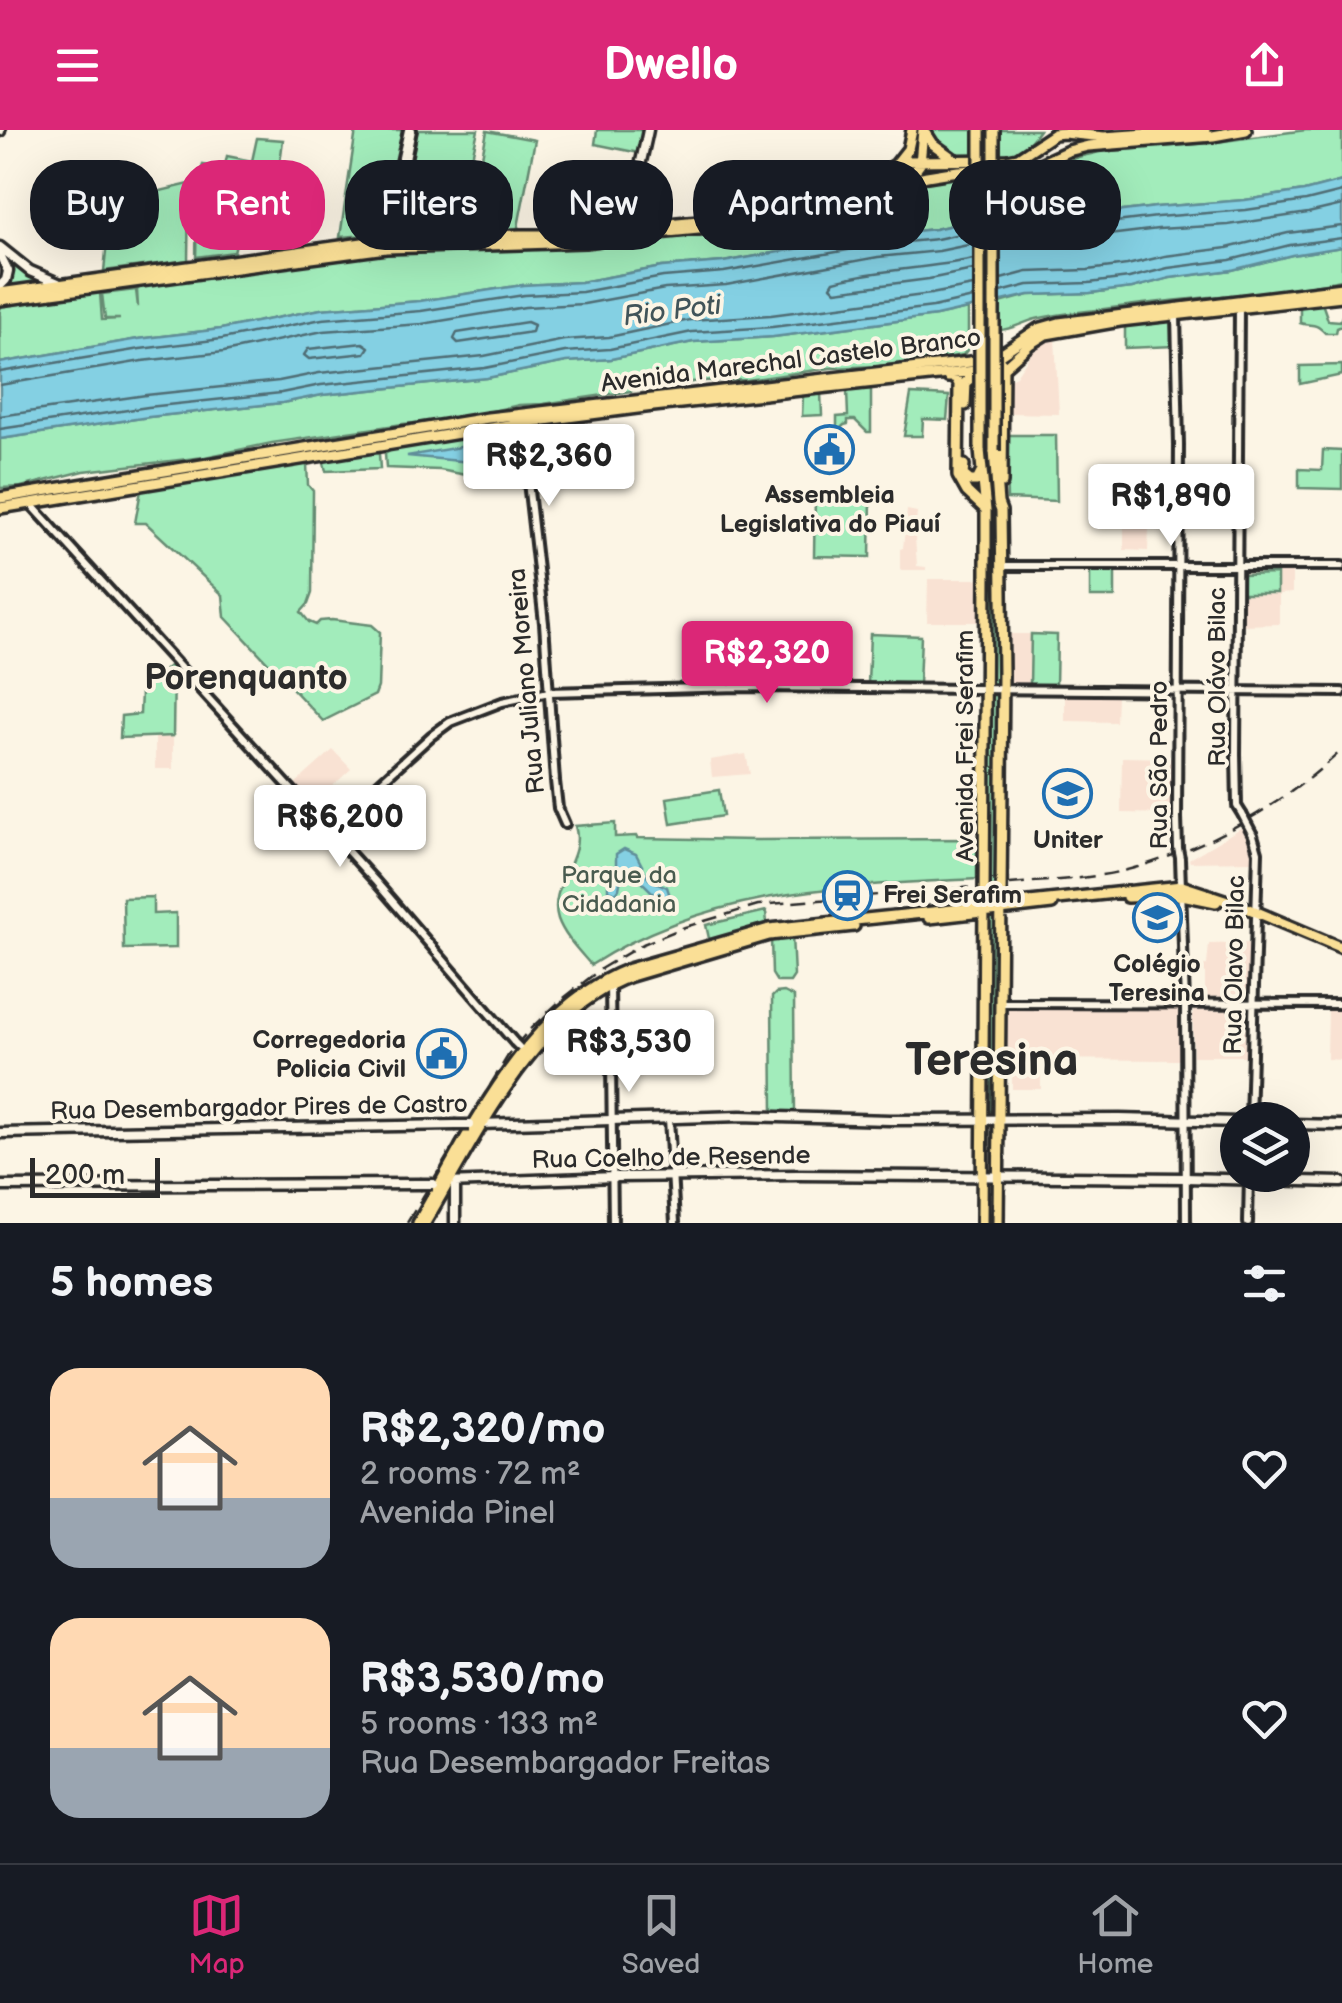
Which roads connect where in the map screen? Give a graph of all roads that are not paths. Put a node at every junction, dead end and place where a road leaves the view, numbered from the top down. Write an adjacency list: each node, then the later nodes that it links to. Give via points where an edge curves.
1 (410, 130): 13 (street)
2 (651, 130): 14 (main road)
3 (912, 130): 15 (main road)
4 (924, 130): 16 (main road); 17 (main road)
5 (980, 130): 37 (main road, bridge)
6 (992, 130): 37 (main road, bridge)
7 (1206, 130): 11 (main road)
8 (1246, 130): 12 (main road)
9 (1063, 131): 10 (main road); 11 (main road); 12 (main road, via 1070,142)
10 (1046, 132): 12 (main road, via 1053,149); 18 (main road)
11 (1080, 133)
12 (1065, 152): 19 (main road, via 1033,167)
13 (404, 160)
14 (646, 160)
15 (899, 160)
16 (921, 160)
17 (954, 160)
18 (1006, 160)
19 (929, 176)
20 (345, 246): 24 (main road)
21 (0, 247): 24 (main road, via 38,276)
22 (372, 250): 26 (main road)
23 (0, 255): 26 (main road, via 8,271)
24 (62, 284): 26 (main road)
25 (1342, 288): 27 (main road, Avenida Marechal Castelo Branco)
26 (0, 293)
27 (1335, 294): 28 (main road, Avenida Marechal Castelo Branco); 29 (main road, Avenida Marechal Castelo Branco)
28 (1239, 308): 29 (main road, Avenida Marechal Castelo Branco); 48 (street, Rua Olávo Bilac)
29 (1176, 311): 30 (main road, Avenida Marechal Castelo Branco, via 1048,326); 31 (main road, Avenida Marechal Castelo Branco, via 1046,334); 50 (street, Rua São Pedro)
30 (996, 357): 31 (main road); 34 (main road, Avenida Marechal Castelo Branco)
31 (1002, 368): 32 (main road, Avenida Marechal Castelo Branco); 46 (main road)
32 (982, 369): 33 (main road, Avenida Marechal Castelo Branco); 35 (main road, via 969,378)
33 (924, 376): 34 (main road, Avenida Marechal Castelo Branco); 35 (main road, via 955,378)
34 (837, 382): 36 (main road, Avenida Marechal Castelo Branco)
35 (962, 396): 40 (main road, via 964,475); 41 (main road, via 958,476)
36 (521, 418): 38 (main road, Avenida Marechal Castelo Branco); 53 (street, Rua Juliano Moreira)
37 (988, 450): 39 (main road, Avenida Frei Serafim); 46 (main road, Avenida Frei Serafim)
38 (274, 458): 42 (main road, Avenida Marechal Castelo Branco); 43 (main road, Avenida Marechal Castelo Branco)
39 (982, 471): 40 (main road); 45 (main road, Avenida Frei Serafim)
40 (973, 483): 41 (main road)
41 (968, 494): 45 (main road)
42 (0, 498)
43 (30, 503): 44 (main road, Avenida Marechal Castelo Branco); 59 (street)
44 (0, 508)
45 (986, 510): 51 (main road, Avenida Frei Serafim)
46 (1001, 511): 47 (main road, Avenida Frei Serafim)
47 (1001, 566): 50 (street); 52 (main road, Avenida Frei Serafim)
48 (1238, 566): 49 (street); 50 (street); 55 (street, Rua Olávo Bilac)
49 (1342, 566)
50 (1178, 567): 54 (street, Rua São Pedro)
51 (985, 688): 52 (street); 53 (street); 60 (main road, Avenida Frei Serafim)
52 (1003, 689): 54 (street); 62 (main road, Avenida Frei Serafim)
53 (549, 692): 58 (street, Rua Juliano Moreira); 59 (street, via 450,722)
54 (1178, 692): 55 (street); 61 (street, Rua São Pedro, bridge)
55 (1236, 692): 56 (street); 57 (street, Rua Olávo Bilac)
56 (1342, 692)
57 (1237, 806): 65 (street, Rua Olavo Bilac, bridge, via 1258,852)
58 (564, 824)
59 (328, 830): 73 (street)
60 (985, 887): 63 (main road); 64 (main road, Avenida Frei Serafim)
61 (1182, 890): 62 (main road); 65 (main road); 71 (street, Rua São Pedro)
62 (1000, 907): 64 (main road); 69 (main road, Avenida Frei Serafim)
63 (966, 908): 64 (main road); 67 (main road, via 769,928)
64 (985, 909): 67 (main road, via 770,935); 76 (main road, Avenida Frei Serafim)
65 (1256, 915): 66 (main road); 70 (street, Rua Olavo Bilac)
66 (1342, 951)
67 (653, 966): 68 (main road)
68 (608, 980): 73 (main road); 78 (street)
69 (1000, 1003): 71 (street); 77 (main road, Avenida Frei Serafim)
70 (1254, 1003): 71 (street); 72 (street); 74 (street, Rua Olavo Bilac)
71 (1185, 1004): 79 (street, Rua São Pedro)
72 (1342, 1004)
73 (520, 1049): 81 (main road)
74 (1251, 1102)
75 (669, 1117): 76 (main road, Rua Desembargador Pires de Castro); 78 (main road, Rua Desembargador Pires de Castro); 85 (street)
76 (983, 1118): 77 (main road, Rua Desembargador Pires de Castro); 86 (main road, Avenida Frei Serafim)
77 (998, 1118): 79 (main road, Rua Desembargador Pires de Castro); 87 (main road, Avenida Frei Serafim)
78 (611, 1119): 81 (main road, Rua Desembargador Pires de Castro); 88 (street)
79 (1185, 1120): 80 (main road, Rua Desembargador Pires de Castro); 89 (street, Rua São Pedro)
80 (1220, 1121)
81 (476, 1124): 84 (main road, Rua Desembargador Pires de Castro, bridge); 93 (main road); 93 (main road)
82 (1310, 1125): 83 (main road)
83 (1342, 1126)
84 (0, 1133)
85 (673, 1176): 86 (main road, Rua Coelho de Resende); 88 (main road, Rua Coelho de Resende); 100 (street)
86 (982, 1176): 87 (main road, Rua Coelho de Resende); 101 (main road, Avenida Frei Serafim)
87 (998, 1176): 89 (main road, Rua Coelho de Resende); 102 (main road, Avenida Frei Serafim)
88 (612, 1177): 93 (main road, Rua Coelho de Resende); 99 (street)
89 (1185, 1178): 90 (main road, Rua Coelho de Resende); 103 (street, Rua São Pedro)
90 (1220, 1178)
91 (1310, 1181): 92 (main road, Rua Coelho de Resende)
92 (1342, 1182)
93 (444, 1184): 94 (main road, Rua Coelho de Resende, bridge); 96 (main road); 97 (main road); 98 (main road)
94 (0, 1186)
95 (1249, 1192): 104 (street)
96 (418, 1223)
97 (426, 1223)
98 (455, 1223)
99 (614, 1223)
100 (675, 1223)
101 (982, 1223)
102 (998, 1223)
103 (1186, 1223)
104 (1248, 1223)

